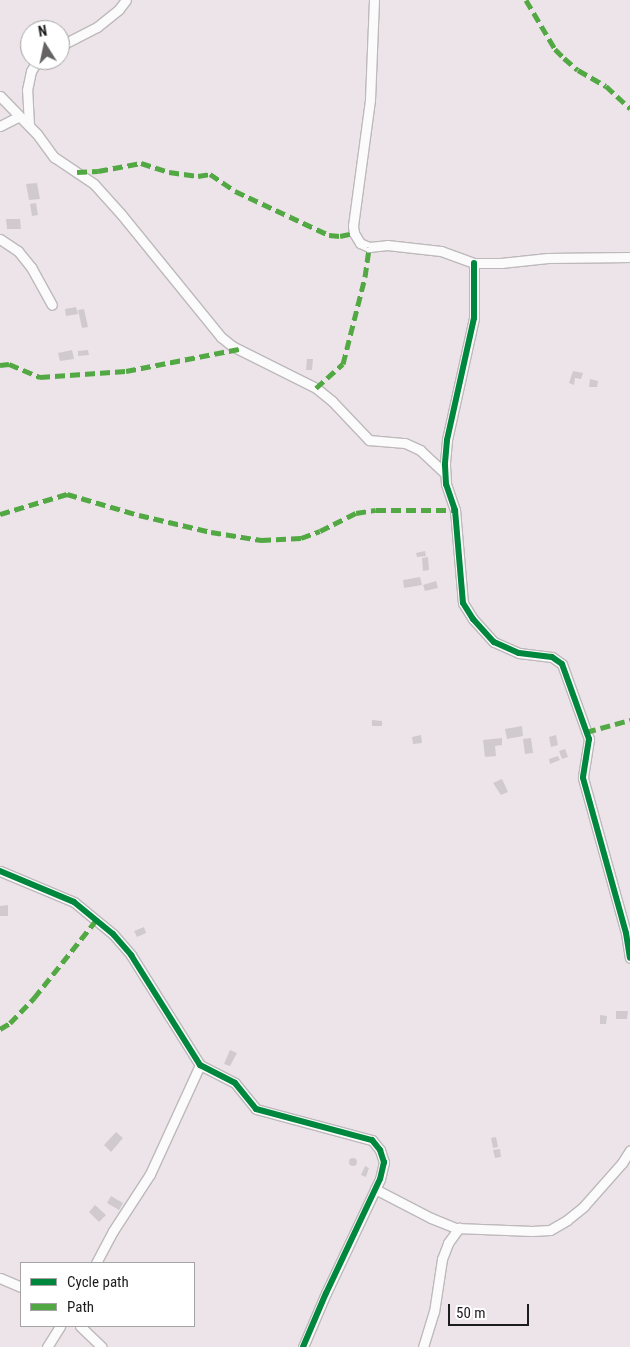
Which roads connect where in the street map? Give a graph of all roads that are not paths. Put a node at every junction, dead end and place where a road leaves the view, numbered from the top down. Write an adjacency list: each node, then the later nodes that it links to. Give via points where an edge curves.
1 (126, 0): 3 (street, via 97,27)
2 (374, 0): 11 (street, via 370,100 353,219 354,233 360,243 370,247 432,250)
3 (70, 41)
4 (33, 70): 8 (street, via 27,90)
5 (0, 96): 6 (street)
6 (18, 117): 7 (street); 8 (street)
7 (0, 126)
8 (29, 126): 13 (street, via 54,157 94,184 156,254 221,337 232,346 316,388 369,440 404,443 420,450)
9 (0, 239): 12 (street, via 24,258)
10 (630, 257): 11 (street)
11 (474, 263): 13 (street, via 474,318 447,440)
12 (52, 305)
13 (445, 473): 15 (street, via 455,510 466,609 494,642 519,653 552,657 562,664 589,739 583,778)
14 (0, 871): 16 (street, via 74,902 113,934 130,955)
15 (630, 958)
16 (200, 1065): 18 (street, via 236,1083 256,1110 372,1140 384,1162); 20 (street, via 150,1174)
17 (630, 1150): 19 (street, via 584,1206 550,1230)
18 (375, 1189): 19 (street, via 431,1218); 27 (street)
19 (459, 1228): 28 (street, via 442,1259 434,1312)
20 (97, 1262)
21 (0, 1278): 22 (street)
22 (20, 1287)
23 (59, 1327): 25 (street)
24 (81, 1327): 26 (street)
25 (47, 1347)
26 (102, 1347)
27 (303, 1347)
28 (423, 1347)

